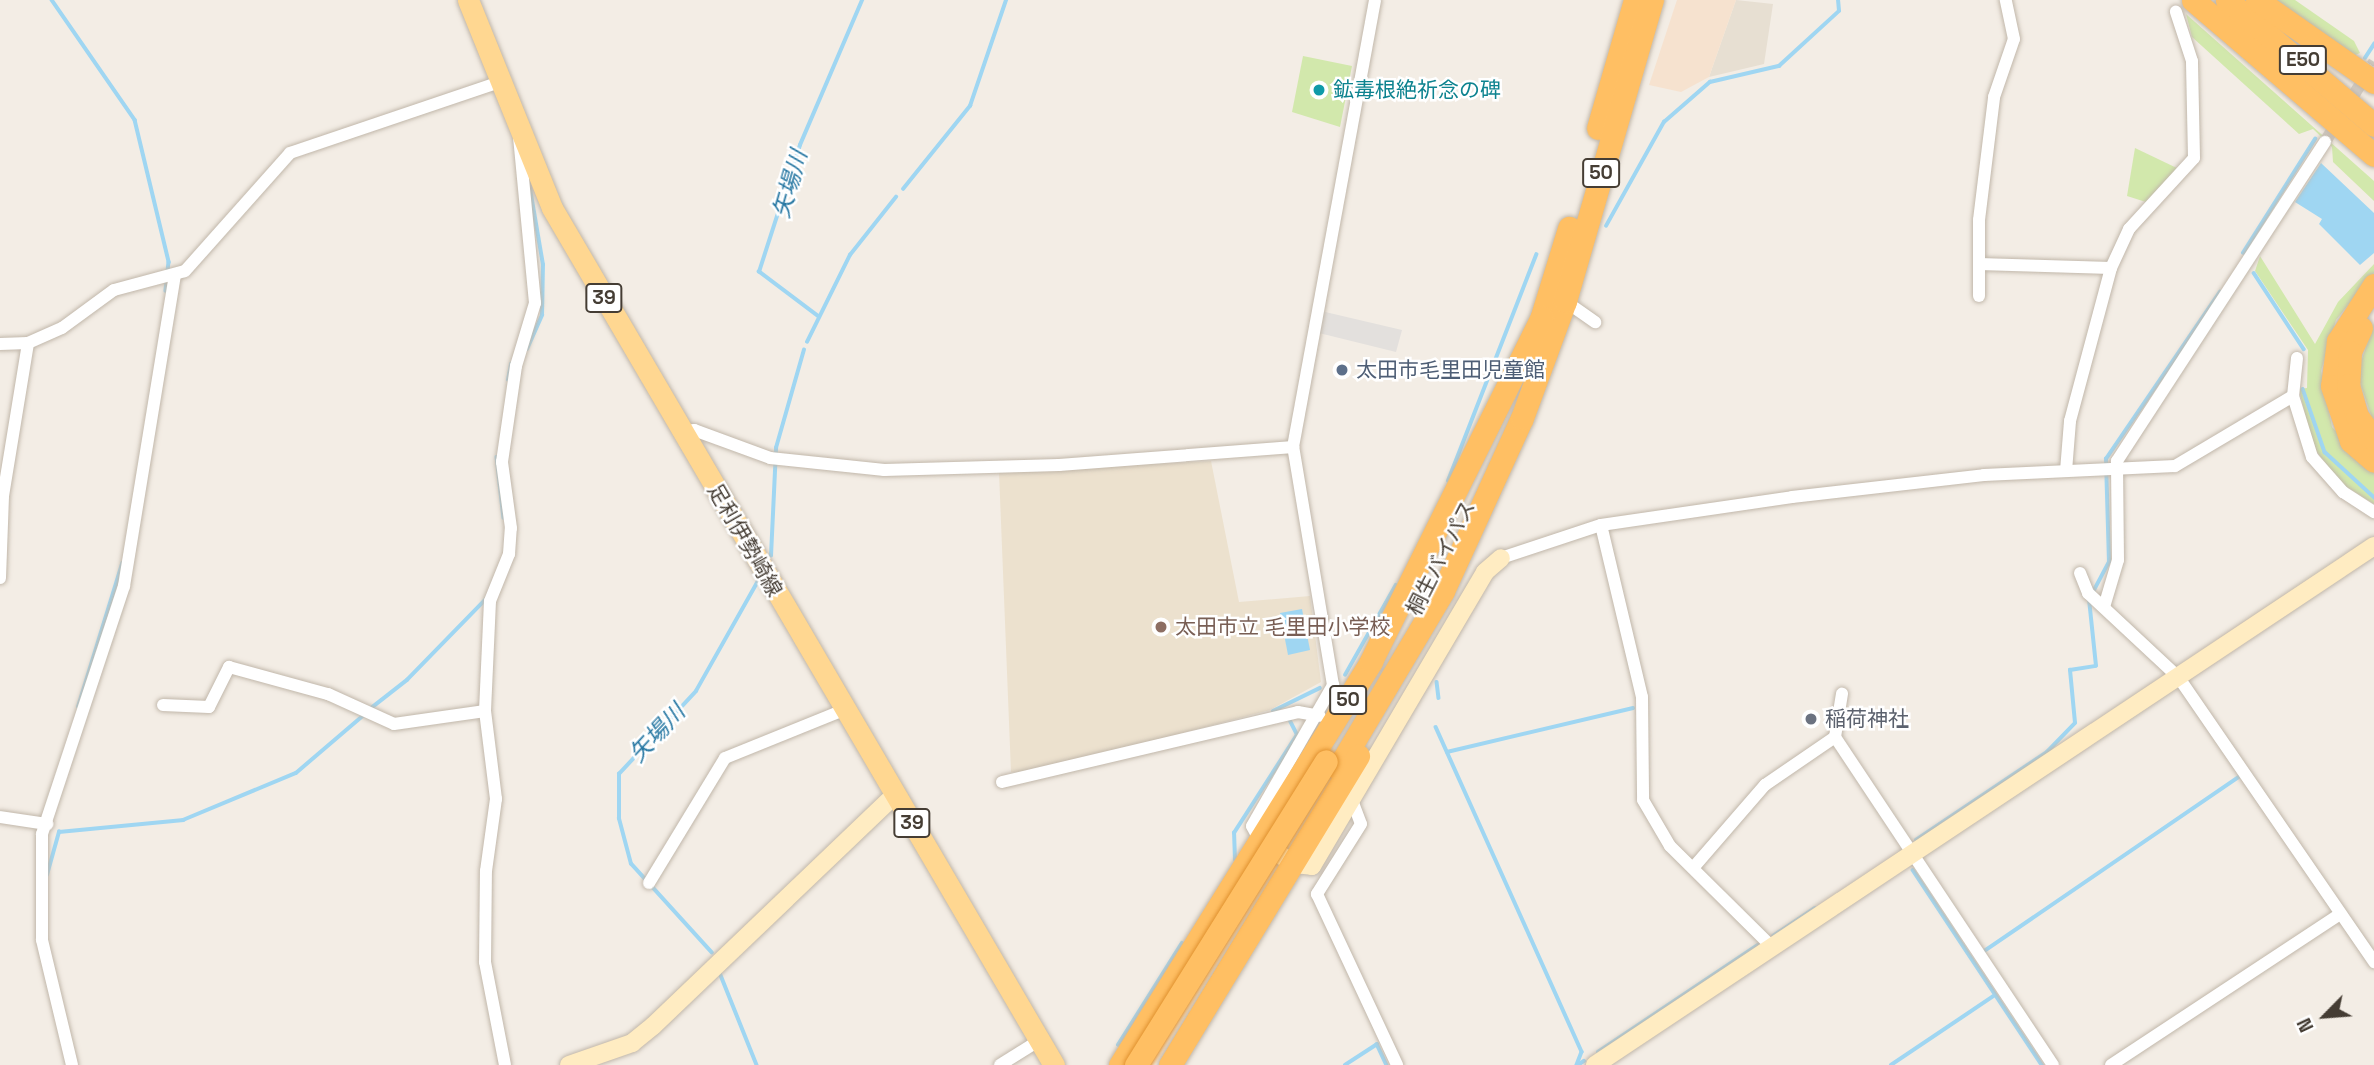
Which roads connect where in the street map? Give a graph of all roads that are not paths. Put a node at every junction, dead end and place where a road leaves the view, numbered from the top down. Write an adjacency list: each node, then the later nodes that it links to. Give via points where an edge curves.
1 (468, 0): 11 (main road, 足利伊勢崎線 / 39)
2 (1375, 0): 33 (street)
3 (1635, 0): 24 (highway, 桐生バイパス / 50)
4 (1652, 0): 22 (highway, 桐生バイパス / 50)
5 (2006, 0): 17 (street, via 2014,39 1994,97)
6 (2227, 0): 12 (highway, E50)
7 (2257, 0): 10 (highway)
8 (2185, 6): 9 (highway, E50); 18 (street, via 2192,61 2193,158 2129,229)
9 (2285, 72): 15 (highway, E50); 16 (highway)
10 (2374, 82)
11 (498, 83): 13 (main road, 足利伊勢崎線 / 39); 19 (street, via 290,153 185,271)
12 (2374, 125)
13 (520, 137): 31 (main road, 足利伊勢崎線 / 39, via 552,208); 48 (street, via 535,303 516,366 502,462 511,528 509,554 491,601)
14 (2325, 142): 35 (street)
15 (2374, 155)
16 (2374, 167)
17 (1979, 264): 18 (street); 21 (street)
18 (2111, 268): 36 (street, via 2070,421)
19 (175, 275): 26 (street, via 114,290 62,328); 56 (street, via 124,586)
20 (2374, 285): 34 (highway, via 2338,341 2332,386 2346,431)
21 (1979, 296)
22 (1565, 300): 25 (street); 28 (highway, 桐生バイパス / 50)
23 (2374, 308): 32 (highway, via 2355,338 2347,374 2352,404)
24 (1542, 317): 51 (highway, 桐生バイパス / 50, via 1509,415 1451,542); 57 (highway, 50, via 1415,582)
25 (1595, 322)
26 (28, 343): 27 (street); 42 (street, via 3,496)
27 (0, 344)
28 (1549, 346): 51 (highway, 桐生バイパス / 50, via 1449,579); 59 (highway, 50, via 1520,449 1453,599)
29 (2297, 358): 30 (street)
30 (2293, 396): 35 (street, via 2184,463); 37 (street, via 2312,457 2343,492)
31 (683, 434): 33 (street, via 694,430 775,459 966,470); 47 (main road, 足利伊勢崎線 / 39)
32 (2374, 439)
33 (1293, 447): 49 (street, via 1334,685)
34 (2374, 461)
35 (2109, 470): 36 (street); 43 (street, via 2118,560)
36 (2066, 471): 38 (street, via 1923,481)
37 (2374, 512)
38 (1601, 525): 40 (street); 60 (street, via 1642,697 1643,800 1670,846)
39 (2374, 546): 44 (street)
40 (1501, 558): 54 (street, via 1485,572)
41 (2080, 573): 43 (street)
42 (0, 578)
43 (2096, 601): 44 (street)
44 (2179, 678): 58 (street); 62 (street)
45 (1842, 694): 50 (street)
46 (163, 705): 48 (street, via 209,706 229,667 328,694 394,724)
47 (844, 710): 53 (main road, 足利伊勢崎線 / 39); 61 (street, via 732,752)
48 (485, 711): 67 (street, via 496,799 486,871 485,962)
49 (1320, 716): 52 (street, via 1298,712); 57 (street, via 1252,826)
50 (1835, 737): 58 (street); 60 (street, via 1765,785)
51 (1332, 765): 72 (highway, 桐生バイパス / 50, bridge); 73 (highway, 桐生バイパス / 50)
52 (1002, 782)
53 (895, 795): 65 (main road, 足利伊勢崎線 / 39); 68 (street, via 653,1026 632,1043)
54 (1353, 803): 59 (street, via 1312,866); 75 (street, via 1361,824 1317,894)
55 (0, 817): 56 (street)
56 (47, 824): 66 (street, via 42,940)
57 (1261, 843): 59 (street); 71 (highway, 50)
58 (1912, 854): 63 (street); 77 (street)
59 (1294, 864): 74 (highway, 50)
60 (1693, 868): 63 (street)
61 (649, 883)
62 (2340, 914): 64 (street); 78 (street)
63 (1772, 947): 76 (street)
64 (2374, 961)
65 (1040, 1040): 69 (street); 70 (main road, 足利伊勢崎線 / 39)
66 (72, 1065)
67 (505, 1065)
68 (569, 1065)
69 (1000, 1065)
70 (1054, 1065)
71 (1121, 1065)
72 (1136, 1065)
73 (1153, 1065)
74 (1170, 1065)
75 (1397, 1065)
76 (1595, 1065)
77 (2053, 1065)
78 (2111, 1065)

